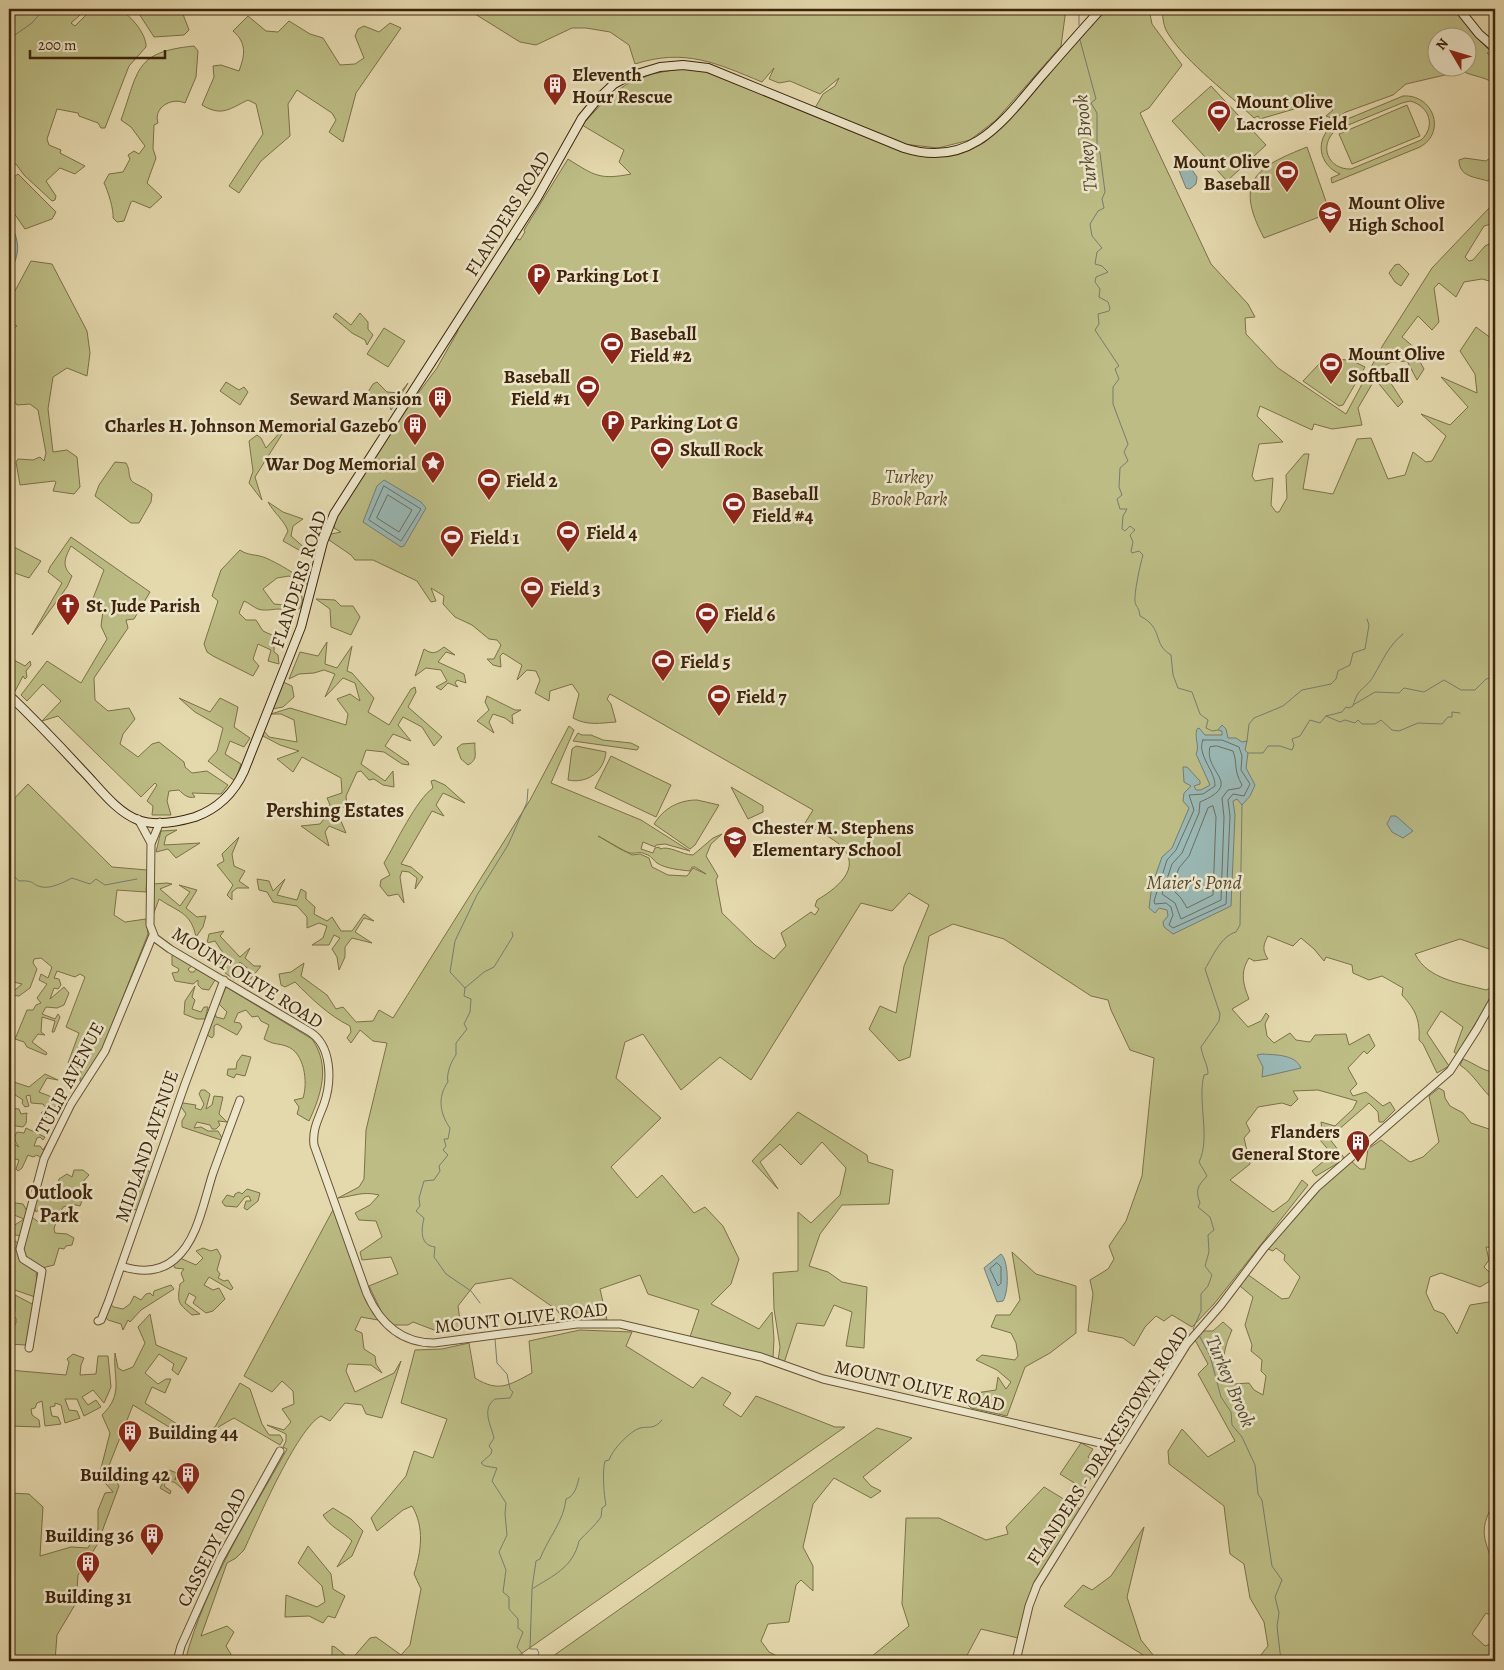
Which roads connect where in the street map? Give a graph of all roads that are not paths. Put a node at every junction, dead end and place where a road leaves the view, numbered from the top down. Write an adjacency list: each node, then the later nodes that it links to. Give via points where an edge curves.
1 (1101, 9): 6 (main road, FLANDERS ROAD, via 993,131 975,143 953,151 927,153 904,148 708,68 683,65 655,68 627,77 609,88 582,118 538,198 334,514 321,547 301,627 240,780 210,810 190,818)
2 (1459, 9): 3 (main road)
3 (1495, 48)
4 (9, 695): 5 (main road, via 112,801)
5 (138, 820): 6 (main road, FLANDERS ROAD); 7 (street)
6 (160, 822): 7 (street, MOUNT OLIVE ROAD)
7 (151, 844): 8 (street, MOUNT OLIVE ROAD, via 149,915)
8 (153, 935): 9 (street, MOUNT OLIVE ROAD, via 167,947); 14 (street, TULIP AVENUE, via 105,1051 68,1110 44,1159 35,1189 20,1247 23,1259 42,1271)
9 (224, 980): 12 (street, MIDLAND AVENUE); 15 (street, MOUNT OLIVE ROAD, via 310,1032 323,1045 328,1086 315,1127 314,1145 369,1299 384,1322 403,1337 422,1342 442,1342 577,1324 620,1324 761,1357 823,1379)
10 (1495, 997): 15 (street, FLANDERS - DRAKESTOWN ROAD, via 1450,1071 1317,1187 1264,1248 1193,1337)
11 (240, 1100): 12 (street, via 184,1250 172,1262 154,1269 140,1271)
12 (120, 1266): 13 (street, MIDLAND AVENUE, via 105,1312)
13 (98, 1321)
14 (30, 1348)
15 (1122, 1448): 18 (street, FLANDERS - DRAKESTOWN ROAD, via 1037,1585)
16 (280, 1450): 17 (street, CASSEDY ROAD, via 220,1559 182,1642)
17 (177, 1661)
18 (1016, 1661)

